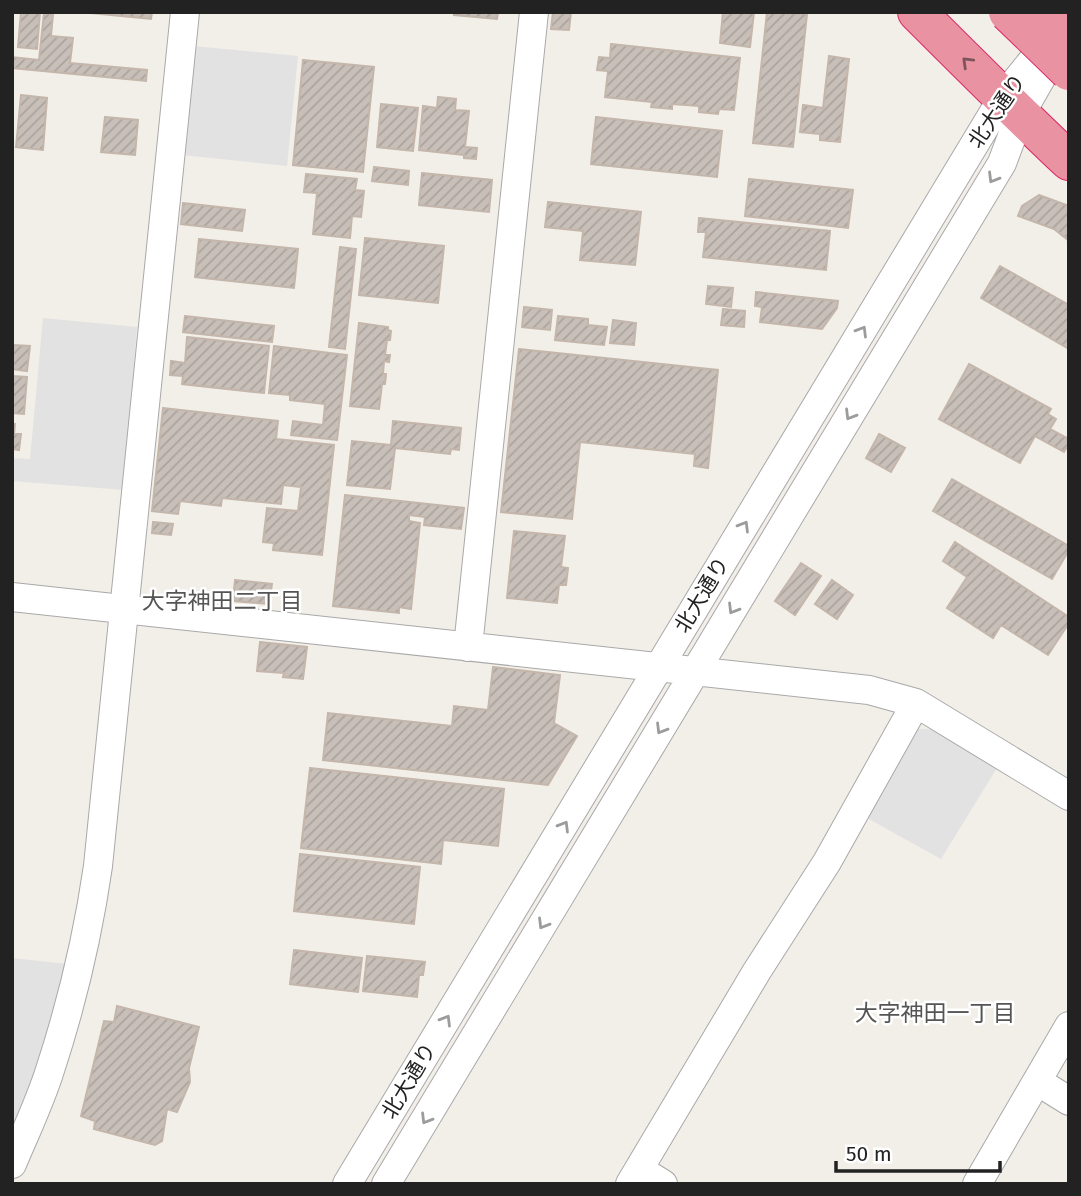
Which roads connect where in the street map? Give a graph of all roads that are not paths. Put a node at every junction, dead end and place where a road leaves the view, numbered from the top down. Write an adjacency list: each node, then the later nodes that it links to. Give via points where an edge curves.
1 (185, 12): 12 (street)
2 (534, 12): 13 (street)
3 (917, 12): 9 (highway, one-way to 3)
4 (1008, 12): 8 (highway, bridge)
5 (1054, 12): 7 (highway, bridge)
6 (1069, 15): 9 (street, 北大通り)
7 (1069, 28): 9 (street)
8 (1069, 71)
9 (1012, 106): 10 (highway); 14 (street, 北大通り, one-way to 9); 15 (street, one-way to 15, via 1002,163)
10 (1069, 161)
11 (12, 597): 12 (street)
12 (125, 610): 13 (street); 21 (street, via 90,922 50,1072)
13 (468, 647): 14 (street)
14 (659, 667): 15 (street); 23 (street, 北大通り, one-way to 14)
15 (696, 671): 16 (street, via 869,690); 24 (street, one-way to 24)
16 (916, 703): 17 (street); 22 (street, via 827,862)
17 (1069, 796)
18 (1069, 1026): 19 (street)
19 (1037, 1081): 20 (street); 26 (street)
20 (1069, 1101)
21 (12, 1164)
22 (634, 1176): 25 (street)
23 (347, 1184)
24 (386, 1184)
25 (663, 1184)
26 (977, 1184)

